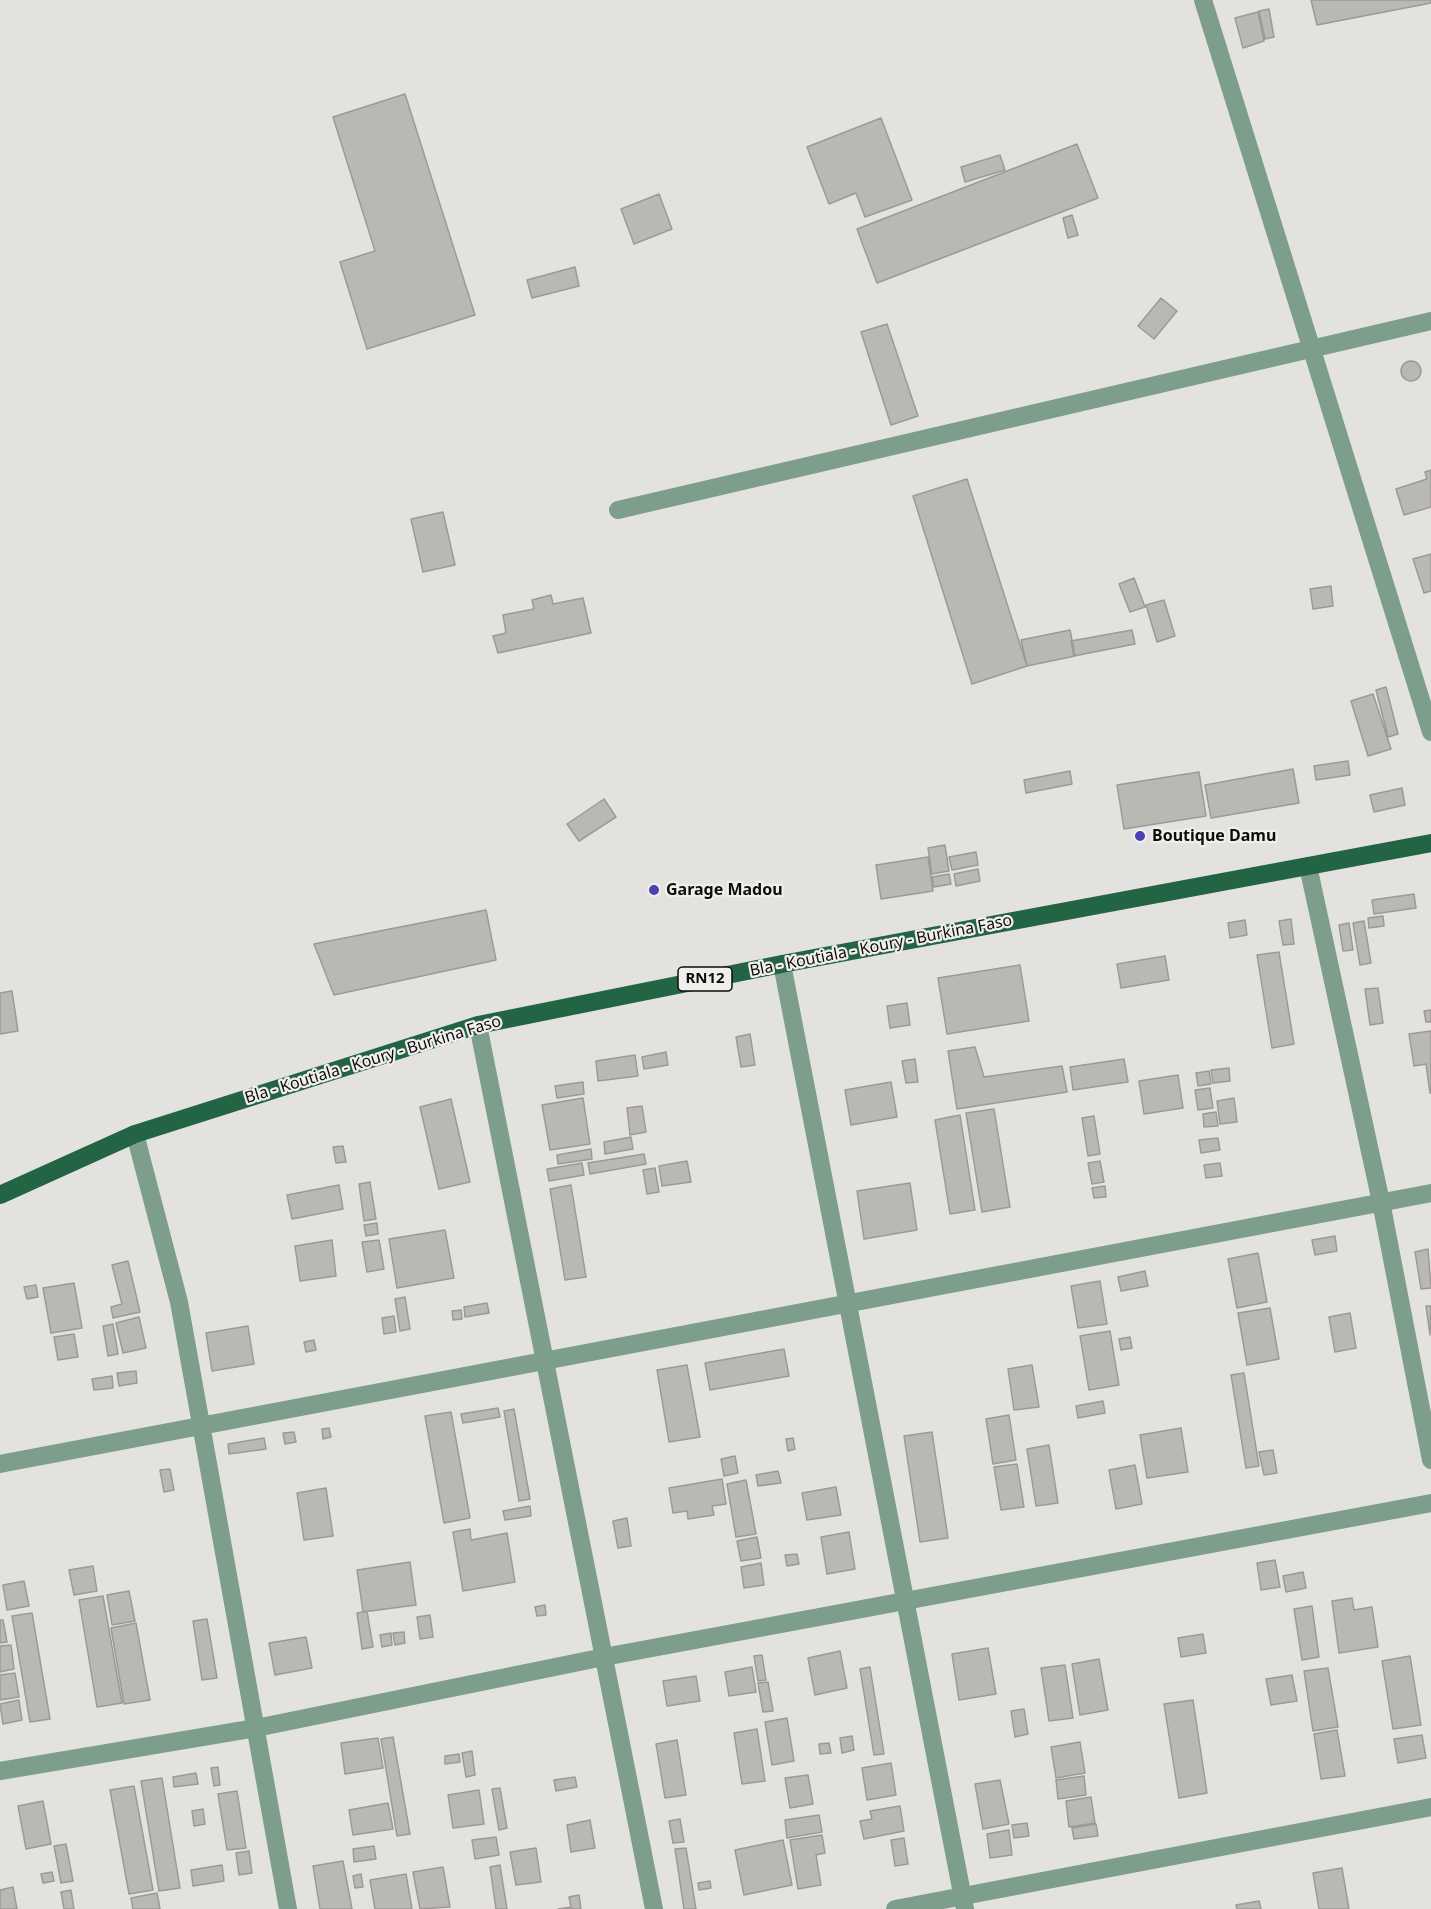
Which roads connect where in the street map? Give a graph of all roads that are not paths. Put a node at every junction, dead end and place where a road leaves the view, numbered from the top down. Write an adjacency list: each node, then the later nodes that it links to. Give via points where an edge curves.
1 (1203, 0): 3 (street)
2 (1431, 321): 3 (street)
3 (1312, 349): 4 (street); 5 (street)
4 (618, 510)
5 (1431, 732)
6 (1431, 843): 7 (main road, Bla - Koutiala - Koury - Burkina Faso / RN12)
7 (1308, 866): 8 (main road, Bla - Koutiala - Koury - Burkina Faso / RN12); 13 (street)
8 (782, 964): 9 (main road, Bla - Koutiala - Koury - Burkina Faso / RN12); 14 (street)
9 (478, 1025): 10 (main road, Bla - Koutiala - Koury - Burkina Faso / RN12); 15 (street)
10 (135, 1134): 12 (main road, Bla - Koutiala - Koury - Burkina Faso / RN12); 16 (street, via 179,1302)
11 (1431, 1193): 13 (street)
12 (0, 1195)
13 (1381, 1202): 14 (street); 17 (street)
14 (848, 1303): 15 (street); 20 (street)
15 (545, 1361): 16 (street); 21 (street)
16 (201, 1426): 18 (street); 22 (street)
17 (1431, 1460)
18 (0, 1464)
19 (1431, 1503): 20 (street)
20 (905, 1600): 21 (street); 25 (street)
21 (604, 1657): 22 (street); 27 (street)
22 (256, 1728): 23 (street); 26 (street)
23 (0, 1772)
24 (1431, 1807): 25 (street)
25 (963, 1903): 28 (street)
26 (288, 1909)
27 (654, 1909)
28 (895, 1909)

